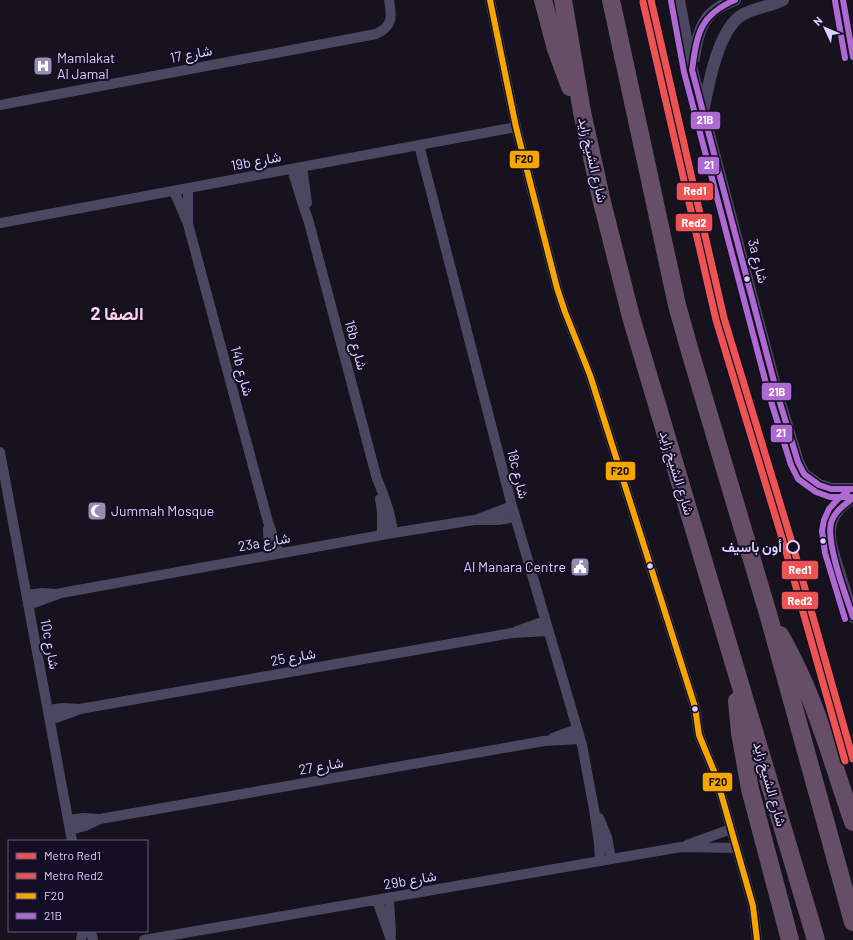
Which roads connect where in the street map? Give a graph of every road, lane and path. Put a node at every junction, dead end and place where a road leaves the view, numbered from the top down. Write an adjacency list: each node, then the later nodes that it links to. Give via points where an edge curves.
1 (389, 0): 10 (street, شارع 17, via 392,13 390,21 376,34)
2 (490, 0): 13 (street)
3 (543, 0): 12 (highway, via 556,49)
4 (563, 0): 12 (highway, شارع الشيخ زايد)
5 (611, 0): 31 (highway, via 677,305)
6 (679, 0): 9 (street, 3a شارع)
7 (783, 0): 11 (street, via 748,12 730,26 713,67)
8 (724, 1): 9 (street, via 710,14 699,30)
9 (692, 70): 11 (street, 3a شارع)
10 (0, 105)
11 (703, 110): 22 (street, 3a شارع, via 777,393 798,462 804,474 819,485 832,489)
12 (582, 112): 36 (highway, شارع الشيخ زايد, via 630,310)
13 (516, 127): 14 (street, 19b شارع); 42 (street, via 559,294 590,375 694,707 699,735 714,768)
14 (419, 145): 15 (street, 19b شارع); 24 (street, 18c شارع)
15 (297, 168): 16 (street, 19b شارع); 21 (street, 16b شارع, via 308,219)
16 (188, 188): 17 (street, 19b شارع); 19 (street, 14b شارع)
17 (174, 191): 18 (street, 19b شارع); 19 (street, 14b شارع)
18 (0, 223)
19 (188, 224): 29 (street, 14b شارع, via 269,525)
20 (0, 452): 30 (street, 10c شارع)
21 (378, 479): 27 (street, 16b شارع, via 386,499); 28 (street, 16b شارع)
22 (853, 489)
23 (853, 498): 32 (street, via 837,512 831,525 830,539)
24 (512, 506): 25 (street, 18c شارع); 26 (street, 23a شارع)
25 (515, 517): 26 (street, 23a شارع); 33 (street, 18c شارع)
26 (474, 520): 27 (street, 23a شارع)
27 (393, 533): 28 (street, 23a شارع)
28 (382, 535): 29 (street, 23a شارع)
29 (274, 554): 30 (street, 23a شارع, via 59,594 42,593)
30 (28, 600): 37 (street, 10c شارع)
31 (769, 617): 40 (highway, via 803,679); 50 (highway)
32 (853, 617)
33 (545, 620): 34 (street, 18c شارع); 35 (street, شارع 25)
34 (548, 631): 35 (street, شارع 25); 38 (street, 18c شارع)
35 (512, 633): 37 (street, شارع 25, via 80,709 63,708)
36 (736, 670): 54 (highway, via 744,761); 55 (highway, شارع الشيخ زايد)
37 (49, 715): 41 (street, 10c شارع)
38 (579, 734): 39 (street, 18c شارع); 41 (street, شارع 27, via 100,819 83,818)
39 (594, 809): 46 (street, 18c شارع, via 607,837); 47 (street, 18c شارع)
40 (853, 822)
41 (69, 825): 43 (street, 10c شارع)
42 (731, 829): 44 (street, 29b شارع); 45 (street)
43 (72, 840)
44 (682, 847): 45 (street, 29b شارع); 46 (street, 29b شارع)
45 (736, 848): 53 (street, via 753,906)
46 (611, 859): 47 (street, 29b شارع)
47 (600, 861): 48 (street, 29b شارع)
48 (389, 898): 49 (street, 29b شارع); 52 (street)
49 (377, 900): 51 (street, 29b شارع); 52 (street)
50 (853, 922)
51 (144, 940)
52 (391, 940)
53 (757, 940)
54 (790, 940)
55 (816, 940)

